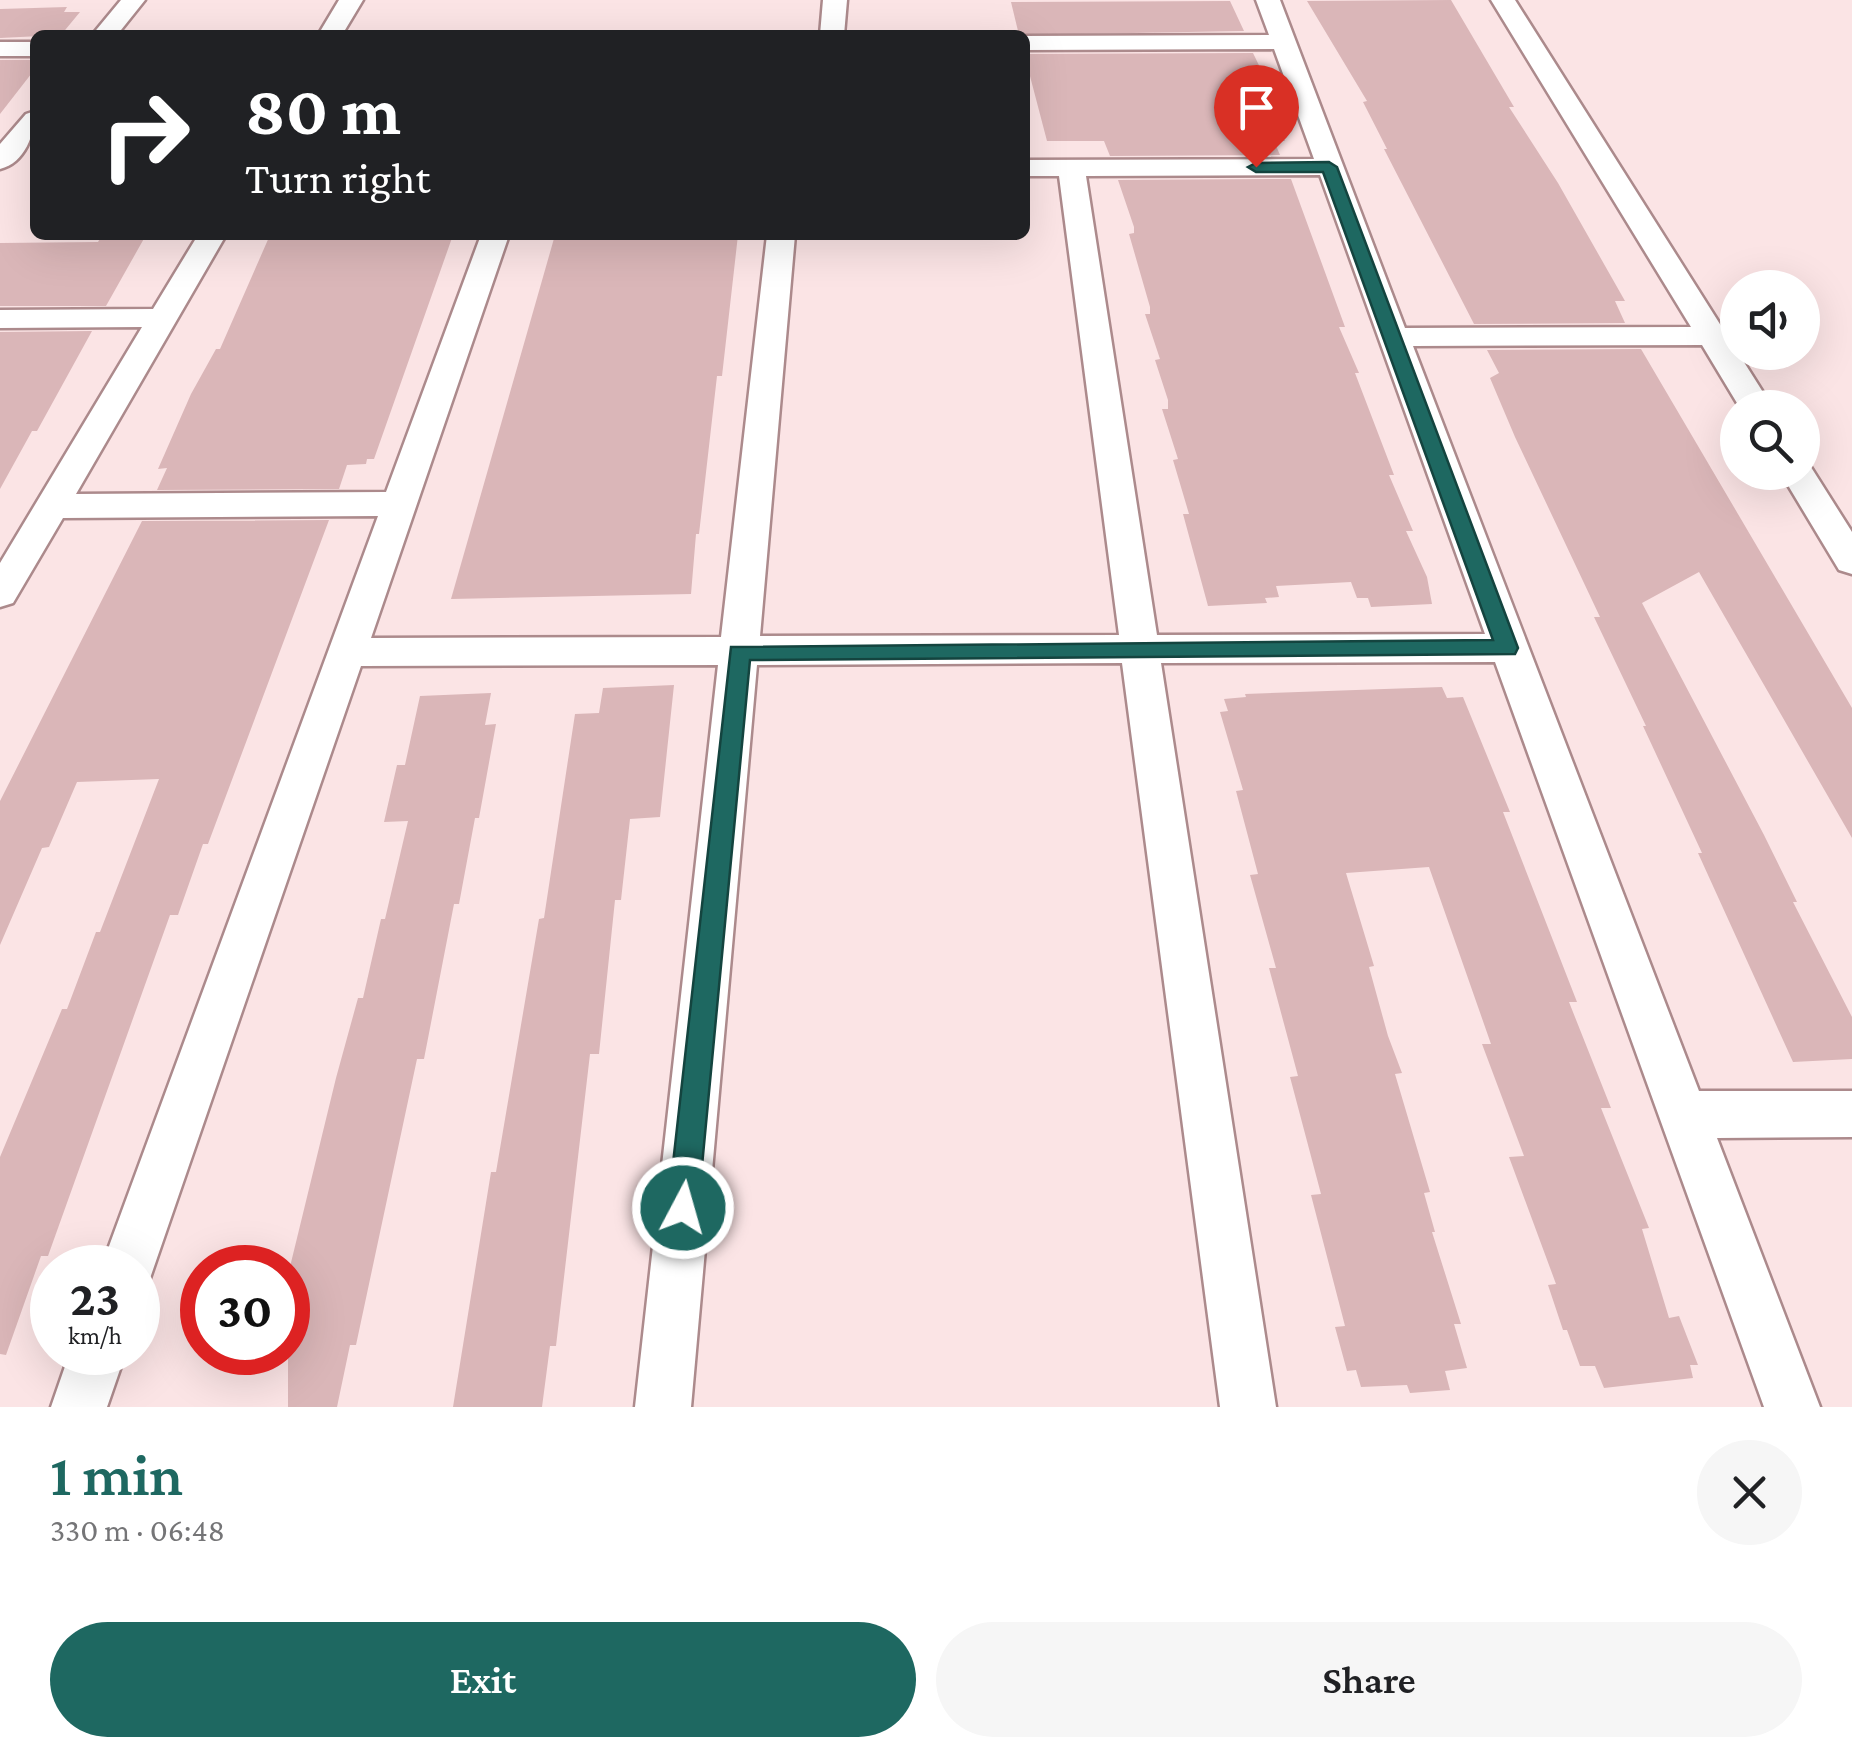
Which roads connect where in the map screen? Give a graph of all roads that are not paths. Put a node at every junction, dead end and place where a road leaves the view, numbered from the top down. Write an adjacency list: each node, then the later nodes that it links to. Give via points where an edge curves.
1 (134, 0): 6 (street)
2 (351, 0): 7 (street)
3 (835, 0): 8 (street)
4 (1268, 0): 9 (street)
5 (1502, 0): 23 (street)
6 (108, 30)
7 (333, 30)
8 (832, 30)
9 (1283, 42): 10 (street); 15 (street)
10 (1030, 43)
11 (0, 49): 12 (street)
12 (30, 49)
13 (30, 125): 14 (street)
14 (0, 161)
15 (1329, 167): 17 (street); 24 (street)
16 (1030, 168): 17 (street)
17 (1071, 168): 34 (street)
18 (209, 240): 21 (street)
19 (493, 240): 27 (street)
20 (781, 240): 33 (street)
21 (163, 318): 22 (street); 28 (street)
22 (0, 319)
23 (1712, 336): 24 (street); 25 (street)
24 (1393, 337): 31 (street)
25 (1746, 390)
26 (1808, 490): 29 (street)
27 (399, 504): 28 (street); 32 (street)
28 (52, 506): 30 (street)
29 (1852, 561)
30 (0, 594)
31 (1507, 648): 34 (street); 36 (street)
32 (346, 652): 33 (street); 37 (street)
33 (739, 652): 34 (street); 40 (street)
34 (1140, 652): 41 (street)
35 (1852, 1114): 36 (street)
36 (1681, 1115): 42 (street)
37 (136, 1245)
38 (90, 1375): 39 (street)
39 (79, 1407)
40 (662, 1407)
41 (1248, 1407)
42 (1792, 1407)

